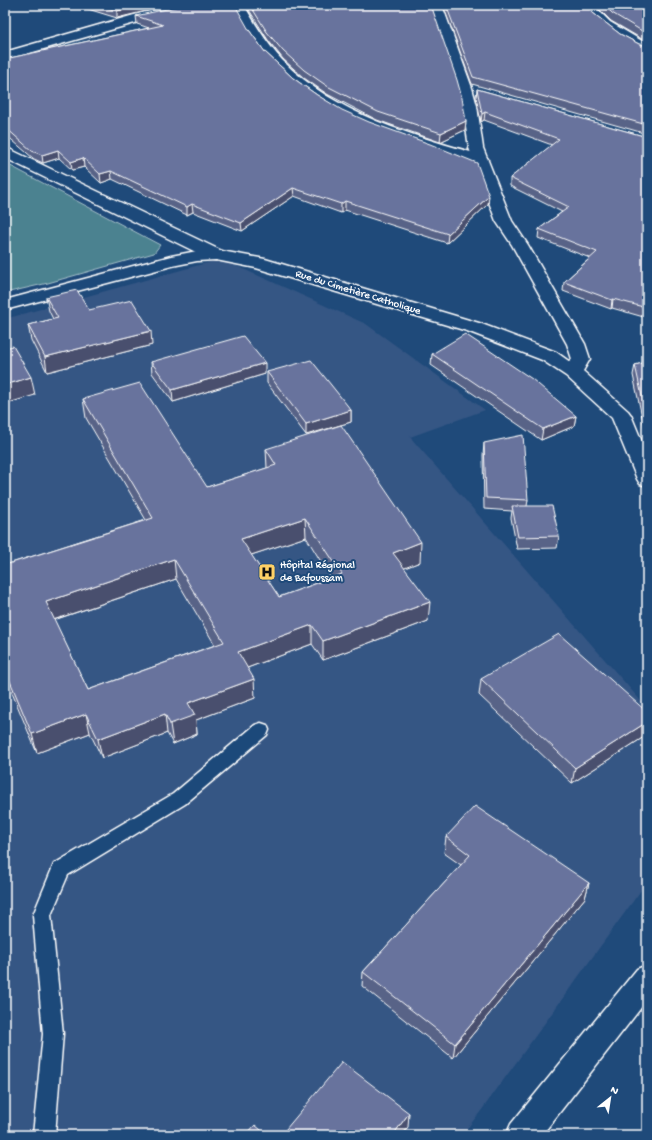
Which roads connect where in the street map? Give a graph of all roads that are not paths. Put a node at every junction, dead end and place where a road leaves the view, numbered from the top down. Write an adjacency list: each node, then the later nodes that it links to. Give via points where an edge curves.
1 (193, 5): 6 (street)
2 (238, 5): 10 (street, via 266,50 317,95 342,110 386,130)
3 (436, 5): 7 (street)
4 (586, 5): 5 (street, via 605,23)
5 (647, 49)
6 (5, 56)
7 (465, 88): 8 (street); 10 (street)
8 (480, 92)
9 (5, 152): 11 (street)
10 (480, 159): 13 (street, via 504,221 520,244 576,344 581,359)
11 (216, 255): 12 (street, Rue du Cimetière Catholique, via 171,261); 13 (street, Rue du Cimetière Catholique, via 259,263 473,327 549,356)
12 (5, 305)
13 (573, 372): 14 (street, Rue du Cimetière Catholique, via 621,415)
14 (647, 479)
15 (261, 730): 17 (lane, via 179,799 61,870 42,915 53,1034)
16 (647, 978): 18 (street)
17 (44, 1135)
18 (522, 1135)

